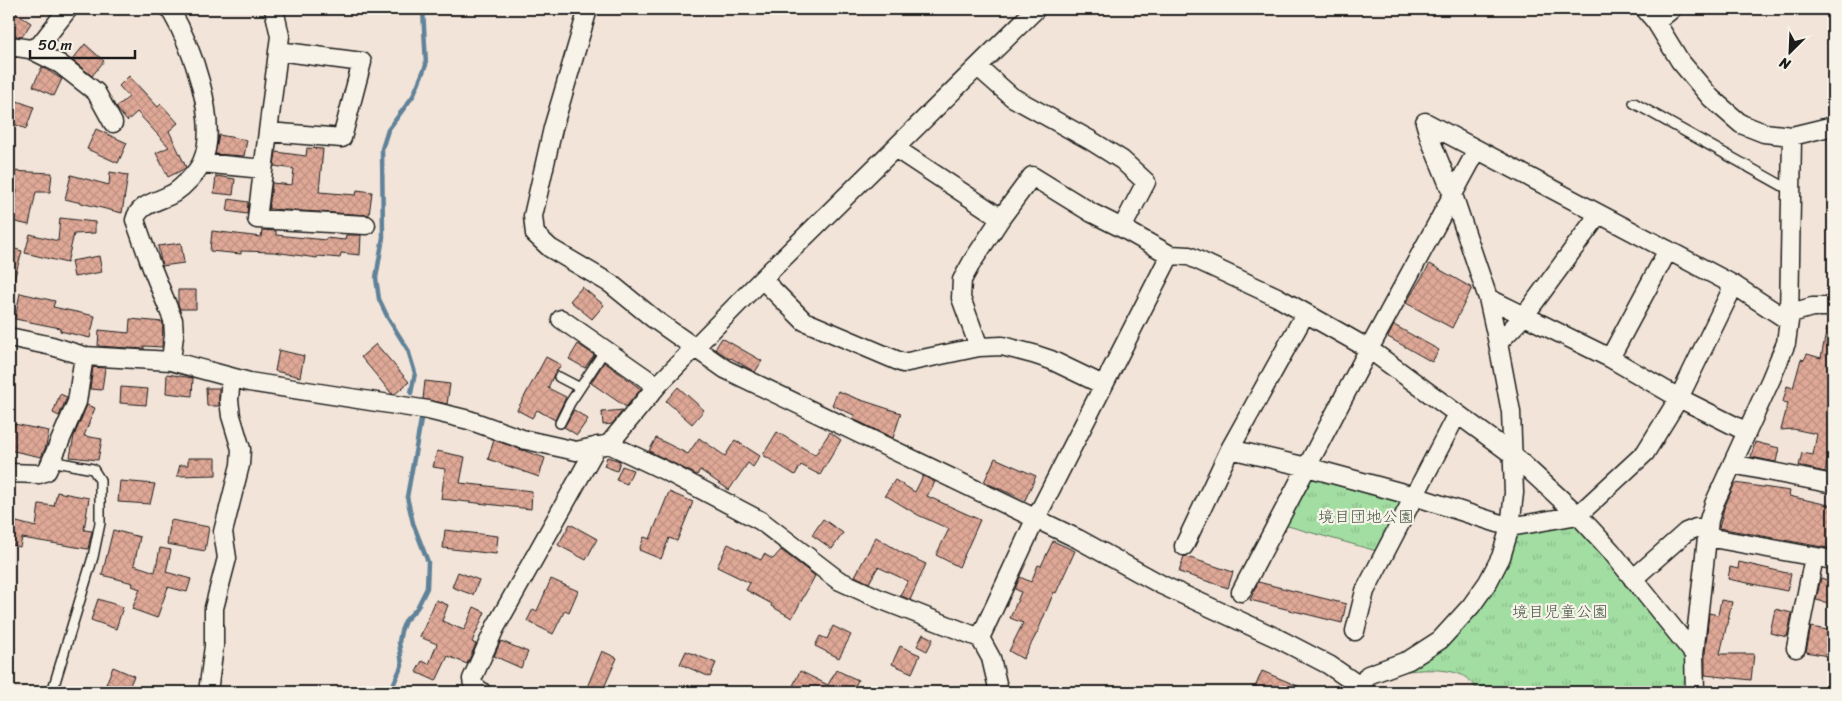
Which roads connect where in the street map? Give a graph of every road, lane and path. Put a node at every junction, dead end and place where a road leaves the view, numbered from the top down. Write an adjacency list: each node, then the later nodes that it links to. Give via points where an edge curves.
1 (68, 9): 9 (street, via 39,46)
2 (170, 9): 19 (street, via 191,54 207,108 208,141)
3 (274, 9): 10 (street, via 280,36)
4 (588, 9): 40 (street, via 553,128 533,216 535,234 550,248 612,284)
5 (1036, 9): 11 (street)
6 (1672, 9): 7 (street)
7 (1651, 15): 16 (street, via 1680,61 1711,98 1734,118 1764,133)
8 (9, 47): 9 (street)
9 (30, 49): 13 (street, via 60,64 96,92)
10 (278, 52): 15 (street); 15 (street, via 362,62 342,138)
11 (978, 67): 17 (street); 26 (street, via 1012,97 1122,160 1146,182)
12 (1634, 103): 21 (lane)
13 (113, 123)
14 (1833, 126): 16 (street)
15 (268, 132): 20 (street)
16 (1792, 136): 21 (street)
17 (895, 148): 24 (street); 29 (street)
18 (1477, 150): 22 (street); 22 (street, via 1425,122); 23 (street)
19 (202, 163): 20 (street); 45 (street, via 174,193 142,208 135,220 173,320)
20 (263, 169): 25 (street, via 257,219)
21 (1790, 190): 35 (street)
22 (1453, 195): 31 (street); 41 (street)
23 (1599, 214): 27 (street); 34 (street)
24 (1001, 218): 26 (street, via 1032,176 1092,214); 39 (street, via 962,280 960,298)
25 (366, 225)
26 (1122, 228): 28 (street)
27 (1668, 250): 30 (street); 44 (street)
28 (1170, 255): 33 (street, via 1188,256); 48 (street)
29 (762, 279): 39 (street, via 804,321 903,363); 40 (street)
30 (1734, 284): 35 (street); 51 (street)
31 (1488, 298): 34 (street); 38 (street)
32 (1833, 306): 35 (street, via 1812,307)
33 (1306, 314): 41 (street); 56 (street)
34 (1525, 315): 38 (street); 44 (street)
35 (1788, 317): 54 (street, via 1786,342)
36 (561, 319): 42 (street)
37 (9, 336): 43 (street)
38 (1498, 343): 57 (street, via 1511,412)
39 (978, 347): 48 (street, via 1002,346 1033,354)
40 (694, 348): 49 (street); 65 (street, via 725,370)
41 (1369, 349): 52 (street); 60 (street)
42 (605, 350): 49 (street); 50 (lane)
43 (84, 356): 45 (street); 58 (street, via 77,402)
44 (1610, 358): 51 (street)
45 (171, 361): 46 (street)
46 (231, 377): 55 (street, via 428,410 469,420 522,439 576,450); 79 (street, via 230,408 241,449 223,532 226,558 214,608 214,646)
47 (559, 377): 50 (lane)
48 (1103, 385): 65 (street)
49 (657, 386): 55 (street)
50 (580, 388): 53 (lane)
51 (1679, 398): 54 (street); 64 (street, via 1645,453)
52 (1457, 414): 57 (street); 63 (street)
53 (560, 423)
54 (1746, 432): 59 (street)
55 (603, 445): 74 (street, via 668,472 761,521 838,580); 80 (street, via 495,628 472,679 473,685)
56 (1230, 449): 60 (street); 68 (street)
57 (1512, 454): 64 (street); 66 (street, via 1514,493)
58 (51, 461): 61 (street, via 47,471 39,474); 78 (lane, via 93,469 100,480 100,523 93,557)
59 (1732, 464): 62 (street); 67 (street, via 1714,504)
60 (1307, 467): 63 (street); 72 (street)
61 (9, 473)
62 (1833, 484)
63 (1414, 496): 66 (street); 73 (street, via 1364,591)
64 (1578, 515): 66 (street); 71 (street)
65 (1035, 520): 74 (street); 77 (street, via 1329,665)
66 (1510, 527): 77 (street, via 1488,582 1465,613 1440,640 1409,660 1368,675)
67 (1708, 533): 69 (street); 71 (street, via 1696,528 1686,532); 76 (street)
68 (1184, 546)
69 (1814, 557): 70 (street); 75 (street)
70 (1833, 560)
71 (1633, 579): 76 (street)
72 (1241, 592)
73 (1355, 631)
74 (980, 638): 81 (street, via 991,658)
75 (1796, 648)
76 (1694, 654): 82 (street)
77 (1360, 690)
78 (52, 692)
79 (208, 692)
80 (482, 692)
81 (999, 692)
82 (1695, 692)

